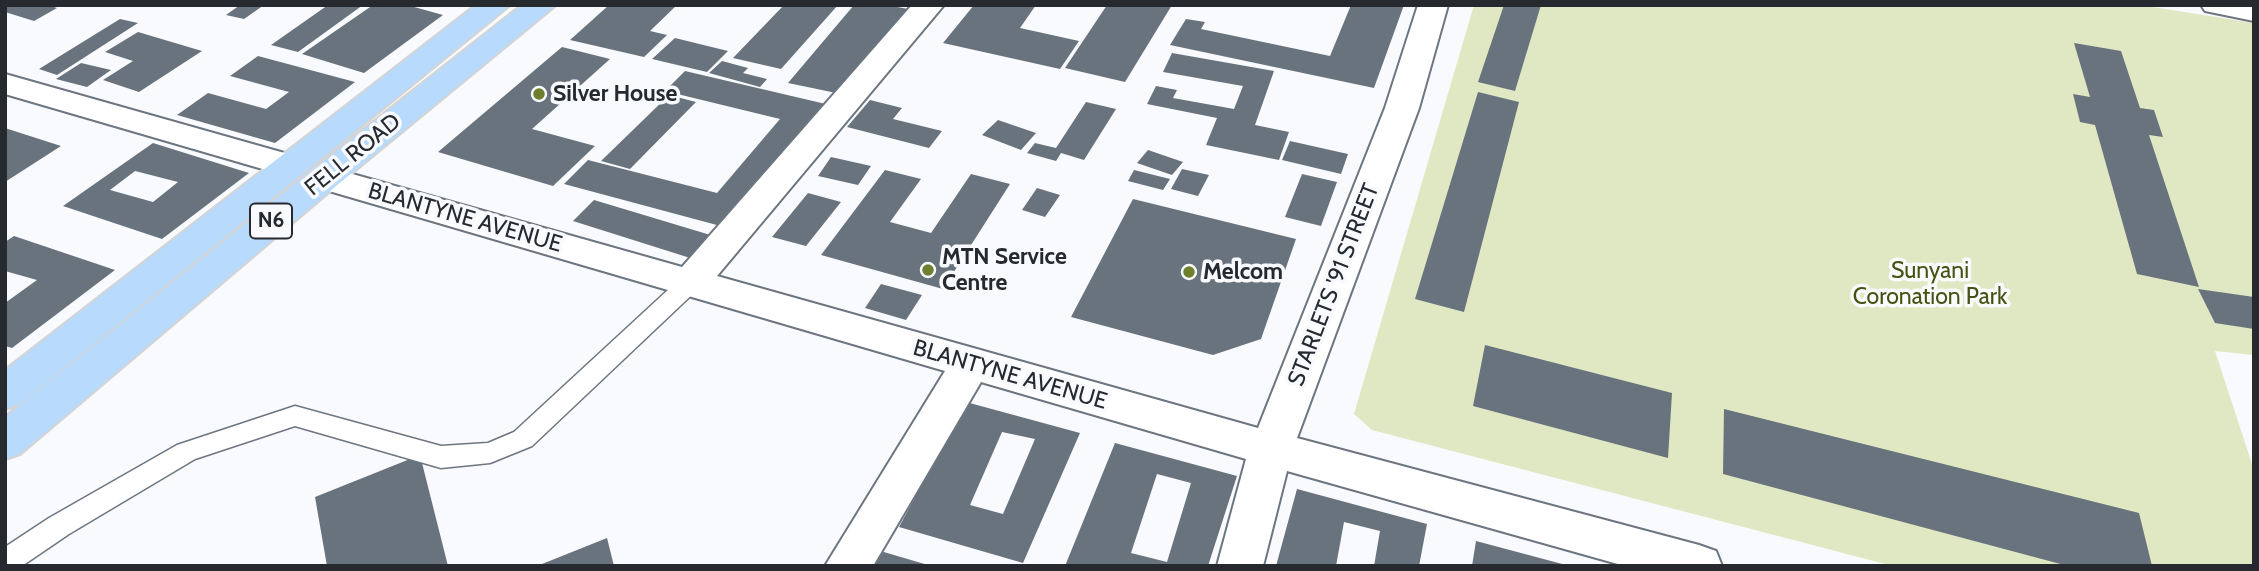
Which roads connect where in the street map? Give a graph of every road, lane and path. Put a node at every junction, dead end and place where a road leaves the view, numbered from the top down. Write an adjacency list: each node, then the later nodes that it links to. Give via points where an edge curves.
1 (495, 5): 8 (main road, FELL ROAD / N6)
2 (541, 5): 8 (main road, FELL ROAD / N6)
3 (929, 5): 9 (street)
4 (1433, 5): 13 (street, STARLETS '91 STREET, via 1402,108)
5 (2216, 5): 6 (street)
6 (2254, 12)
7 (5, 84): 8 (street, BLANTYNE AVENUE)
8 (307, 172): 9 (street, BLANTYNE AVENUE); 11 (main road, FELL ROAD / N6); 12 (main road, FELL ROAD / N6)
9 (690, 283): 10 (street, BLANTYNE AVENUE); 14 (lane, via 523,439 490,453 441,457 295,416 186,452)
10 (971, 363): 13 (street, BLANTYNE AVENUE); 15 (street)
11 (5, 393)
12 (5, 442)
13 (1271, 449): 16 (street, STARLETS '91 STREET); 17 (street, BLANTYNE AVENUE)
14 (5, 562)
15 (848, 566)
16 (1240, 566)
17 (1699, 566)

